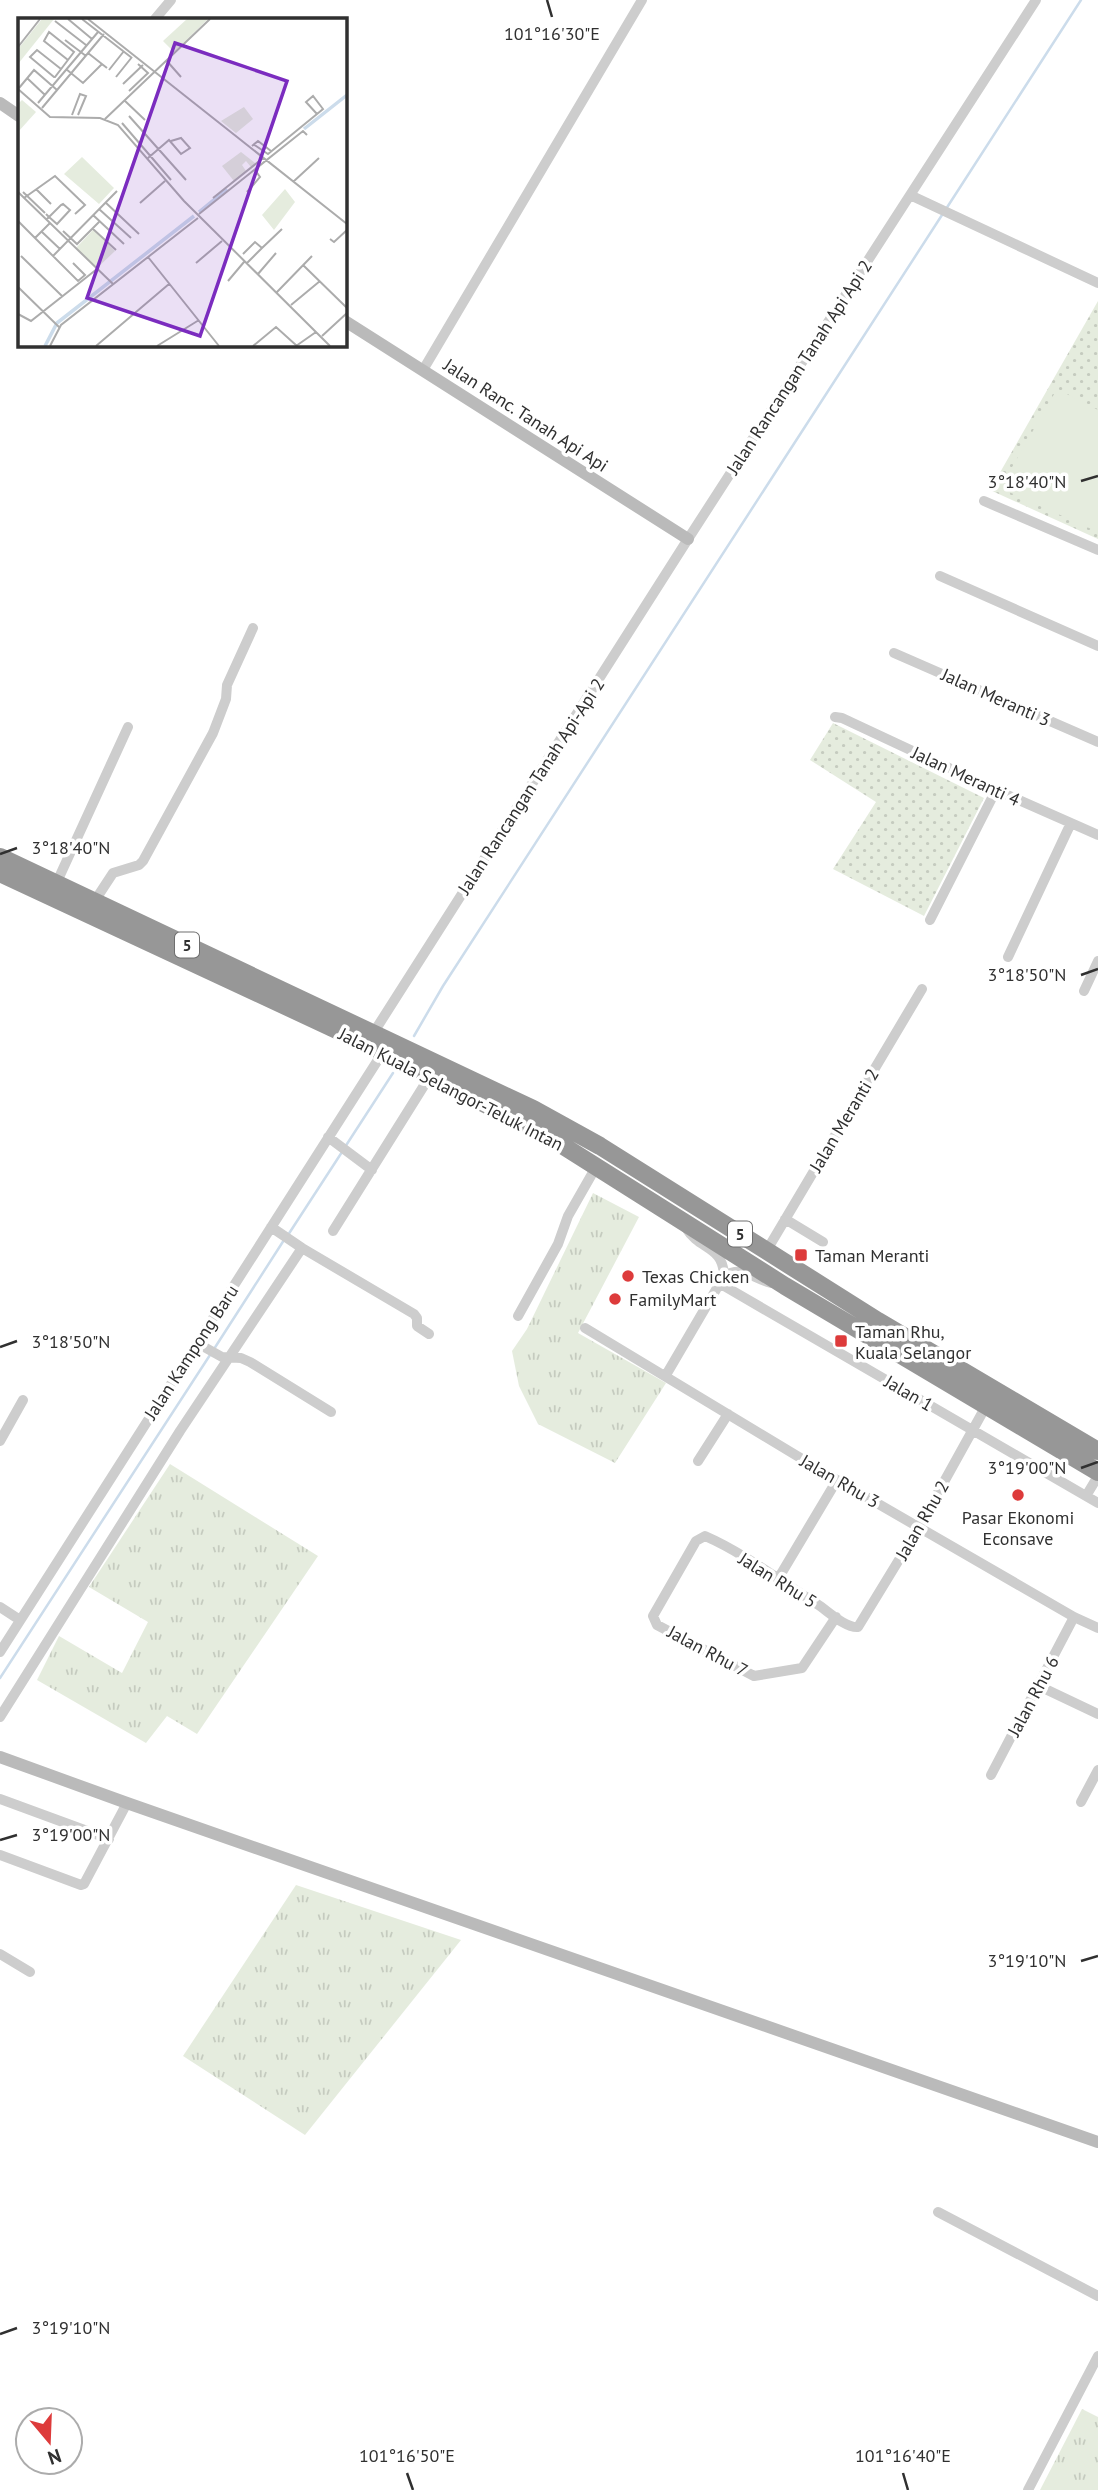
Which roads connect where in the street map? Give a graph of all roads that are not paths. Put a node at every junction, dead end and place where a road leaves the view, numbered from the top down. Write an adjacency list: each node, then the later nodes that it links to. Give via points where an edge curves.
1 (170, 0): 4 (street)
2 (642, 0): 10 (street)
3 (1037, 0): 7 (street)
4 (156, 18)
5 (0, 103): 6 (street)
6 (18, 115)
7 (910, 195): 8 (street); 12 (street, Jalan Rancangan Tanah Api Api 2)
8 (1097, 280)
9 (346, 322): 10 (street, Jalan Ranc. Tanah Api Api)
10 (423, 370): 12 (street, Jalan Ranc. Tanah Api Api)
11 (984, 501): 13 (street)
12 (688, 539): 33 (street, Jalan Rancangan Tanah Api-Api 2)
13 (1098, 551)
14 (940, 576): 16 (street)
15 (253, 628): 27 (street, via 227,685 213,733 143,862 113,873)
16 (1098, 646)
17 (894, 653): 20 (street, Jalan Meranti 3)
18 (835, 718): 21 (street, Jalan Meranti 4)
19 (128, 727): 26 (street)
20 (1098, 742)
21 (996, 790): 22 (street, Jalan Meranti 4); 28 (street)
22 (1071, 823): 23 (street, Jalan Meranti 4); 29 (street)
23 (1098, 835)
24 (0, 857): 26 (highway, Jalan Kuala Selangor-Teluk Intan / 5)
25 (0, 873): 34 (highway, Jalan Kuala Selangor-Teluk Intan / 5)
26 (56, 884): 27 (highway, Jalan Kuala Selangor-Teluk Intan / 5)
27 (94, 902): 33 (highway, Jalan Kuala Selangor-Teluk Intan / 5)
28 (930, 920)
29 (1007, 957)
30 (1098, 961): 32 (street)
31 (922, 989): 39 (street, Jalan Meranti 2)
32 (1084, 991)
33 (374, 1032): 45 (highway, Jalan Kuala Selangor-Teluk Intan / 5, via 600,1146)
34 (383, 1052): 35 (highway, Jalan Kuala Selangor-Teluk Intan / 5); 36 (street, Jalan Kampong Baru)
35 (430, 1076): 37 (highway, Jalan Kuala Selangor-Teluk Intan / 5, via 545,1135); 38 (street)
36 (328, 1138): 38 (street); 41 (street, Jalan Kampong Baru)
37 (596, 1167): 40 (highway, Jalan Kuala Selangor-Teluk Intan / 5); 48 (street)
38 (372, 1170): 42 (street)
39 (785, 1219): 43 (street); 45 (street, Jalan Meranti 2)
40 (683, 1222): 46 (street, via 692,1238 723,1261); 47 (highway, Jalan Kuala Selangor-Teluk Intan / 5)
41 (271, 1227): 44 (street); 51 (street, Jalan Kampong Baru)
42 (333, 1231)
43 (822, 1242)
44 (302, 1248): 50 (street, via 414,1314 417,1326); 52 (street)
45 (767, 1250): 60 (highway, Jalan Kuala Selangor-Teluk Intan / 5)
46 (721, 1279): 47 (street, via 740,1270); 53 (street); 58 (street, Jalan 1)
47 (785, 1286): 55 (highway, Jalan Kuala Selangor-Teluk Intan / 5)
48 (518, 1316)
49 (585, 1328): 53 (street, Jalan Rhu 3)
50 (429, 1334)
51 (201, 1345): 52 (street); 72 (street, Jalan Kampong Baru)
52 (226, 1357): 56 (street, via 250,1362); 78 (street)
53 (666, 1375): 57 (street, Jalan Rhu 3)
54 (23, 1400): 59 (street)
55 (986, 1406): 58 (street, Jalan Rhu 2); 62 (highway, Jalan Kuala Selangor-Teluk Intan / 5)
56 (331, 1412)
57 (728, 1414): 61 (street); 63 (street, Jalan Rhu 3)
58 (974, 1431): 64 (street, Jalan 1); 66 (street, Jalan Rhu 2)
59 (0, 1441)
60 (1098, 1451)
61 (698, 1461)
62 (1098, 1474): 64 (street)
63 (837, 1480): 66 (street, Jalan Rhu 3); 68 (street)
64 (1086, 1496): 65 (street, Jalan 1)
65 (1098, 1503)
66 (919, 1527): 71 (street, Jalan Rhu 3); 73 (street, Jalan Rhu 2, via 862,1624)
67 (702, 1536): 68 (street, Jalan Rhu 5); 70 (street, Jalan Rhu 7, via 654,1613 657,1625 754,1676 802,1668)
68 (778, 1579): 70 (street, Jalan Rhu 5)
69 (0, 1607): 72 (street)
70 (836, 1616): 73 (street, Jalan Rhu 5)
71 (1074, 1617): 74 (street, Jalan Rhu 3); 76 (street, Jalan Rhu 6)
72 (20, 1620): 75 (street, Jalan Kampong Baru)
73 (853, 1628)
74 (1098, 1628)
75 (0, 1652)
76 (1039, 1686): 77 (street); 81 (street, Jalan Rhu 6)
77 (1098, 1714)
78 (0, 1717)
79 (0, 1757): 84 (street)
80 (1098, 1770): 83 (street)
81 (991, 1775)
82 (0, 1799): 85 (street)
83 (1081, 1802)
84 (128, 1803): 85 (street); 89 (street)
85 (109, 1839): 86 (street, via 80,1885)
86 (0, 1855)
87 (0, 1954): 88 (street)
88 (30, 1972)
89 (1098, 2141)
90 (938, 2212): 91 (street)
91 (1098, 2296)
92 (1098, 2356): 93 (street)
93 (1028, 2490)

